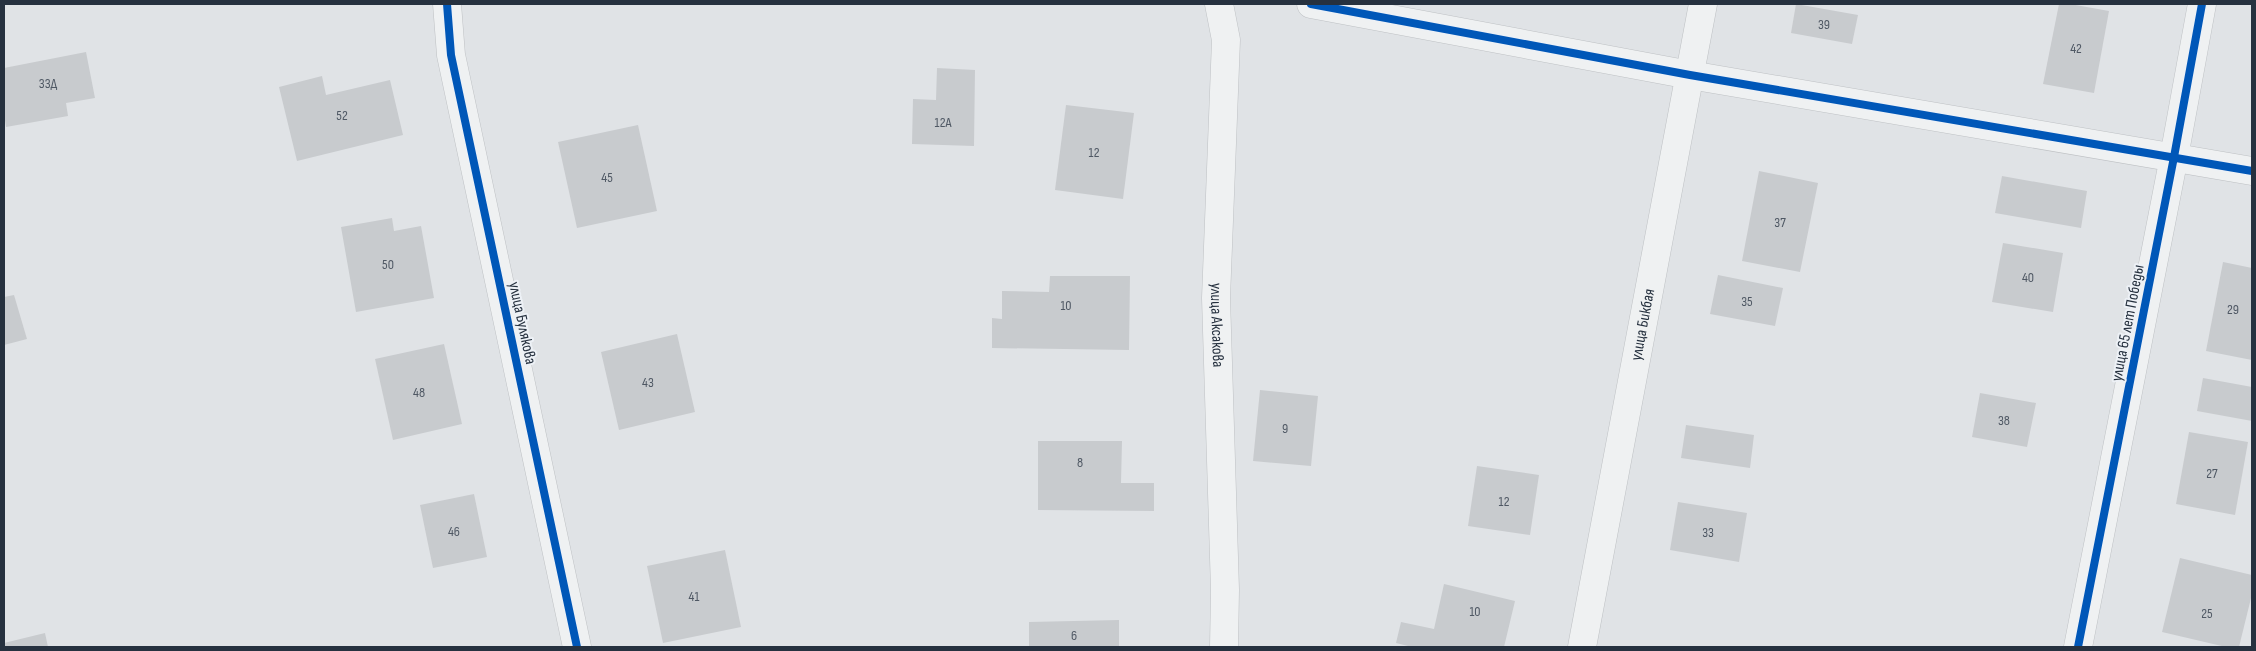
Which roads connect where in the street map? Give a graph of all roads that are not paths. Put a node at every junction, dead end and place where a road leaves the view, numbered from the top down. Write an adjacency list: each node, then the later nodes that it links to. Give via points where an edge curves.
1 (446, 4): 9 (street, улица Булякова, via 451,55)
2 (1219, 4): 10 (street, улица Аксакова, via 1226,40 1216,298)
3 (1311, 4): 6 (street)
4 (1703, 4): 6 (street, улица Бикбая)
5 (2202, 4): 7 (street, улица 65 лет Победы)
6 (1690, 75): 7 (street); 11 (street, улица Бикбая)
7 (2174, 158): 8 (street); 12 (street, улица 65 лет Победы)
8 (2252, 172)
9 (577, 647)
10 (1224, 647)
11 (1582, 647)
12 (2078, 647)

